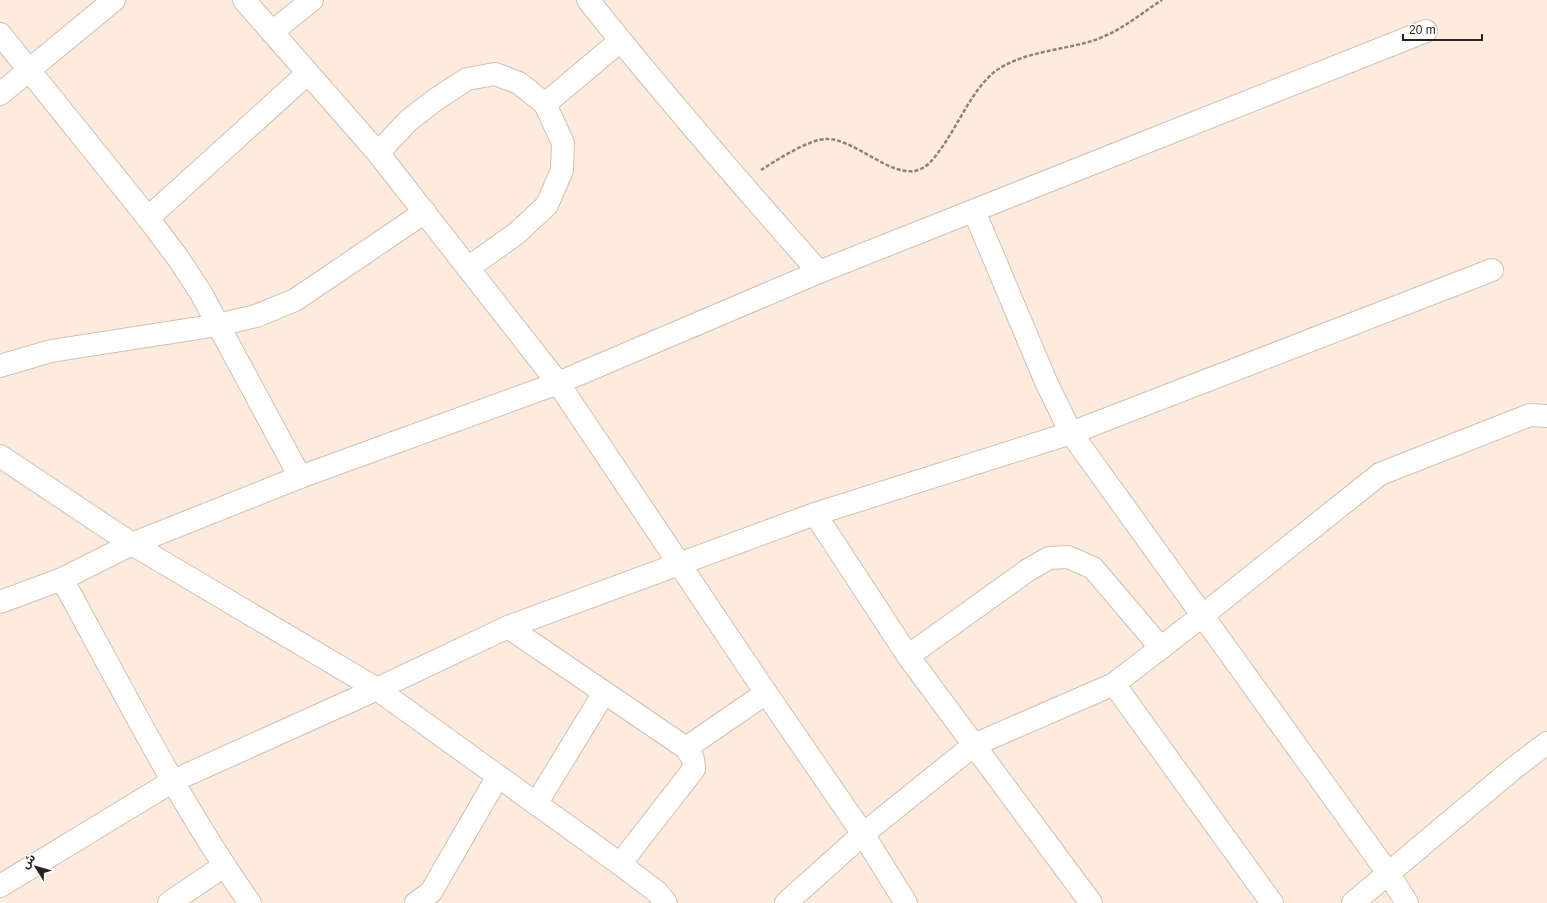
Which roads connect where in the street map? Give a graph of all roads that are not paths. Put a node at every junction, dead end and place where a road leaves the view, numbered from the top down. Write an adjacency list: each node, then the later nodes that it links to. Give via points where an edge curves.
1 (114, 0): 9 (street)
2 (244, 0): 6 (street)
3 (312, 0): 6 (street)
4 (588, 0): 8 (street)
5 (1426, 31): 14 (street)
6 (272, 32): 10 (street)
7 (0, 34): 9 (street)
8 (620, 41): 12 (street); 19 (street)
9 (30, 71): 11 (street); 16 (street)
10 (308, 73): 13 (street); 16 (street)
11 (0, 94)
12 (545, 104): 13 (street, via 519,83 496,74 467,79 408,121); 17 (street, via 563,143 562,170 547,205 517,233)
13 (378, 153): 15 (street)
14 (974, 211): 19 (street); 24 (street, via 1047,384)
15 (425, 212): 17 (street); 20 (street, via 295,300 256,316)
16 (148, 218): 20 (street, via 201,293)
17 (468, 268): 22 (street)
18 (1492, 270): 24 (street)
19 (819, 272): 22 (street)
20 (218, 325): 21 (street, via 51,351); 26 (street)
21 (0, 366)
22 (558, 383): 26 (street); 29 (street)
23 (1547, 416): 32 (street, via 1530,415 1380,474)
24 (1071, 433): 27 (street); 32 (street)
25 (0, 456): 28 (street)
26 (300, 476): 28 (street)
27 (815, 514): 29 (street); 35 (street)
28 (132, 544): 30 (street); 37 (street)
29 (679, 563): 33 (street); 39 (street)
30 (62, 578): 31 (street); 44 (street)
31 (0, 602)
32 (1202, 616): 34 (street); 49 (street)
33 (508, 627): 37 (street); 38 (street)
34 (1161, 648): 35 (street, via 1093,568 1068,557 1049,558 1028,570); 36 (street)
35 (908, 656): 41 (street)
36 (1114, 684): 41 (street); 58 (street)
37 (377, 689): 43 (street); 44 (street)
38 (604, 693): 42 (street); 45 (street)
39 (766, 693): 42 (street); 46 (street)
40 (1547, 743): 49 (street)
41 (974, 745): 46 (street); 57 (street)
42 (686, 748): 47 (street, via 693,759 694,770)
43 (498, 776): 45 (street); 51 (street)
44 (173, 781): 48 (street); 50 (street)
45 (536, 804): 47 (street)
46 (863, 834): 55 (street); 56 (street)
47 (620, 864): 54 (street, via 657,892)
48 (224, 866): 52 (street); 53 (street)
49 (1388, 874): 59 (street); 60 (street)
50 (0, 886)
51 (430, 899)
52 (169, 903)
53 (250, 903)
54 (666, 903)
55 (786, 903)
56 (906, 903)
57 (1091, 903)
58 (1272, 903)
59 (1353, 903)
60 (1407, 903)

